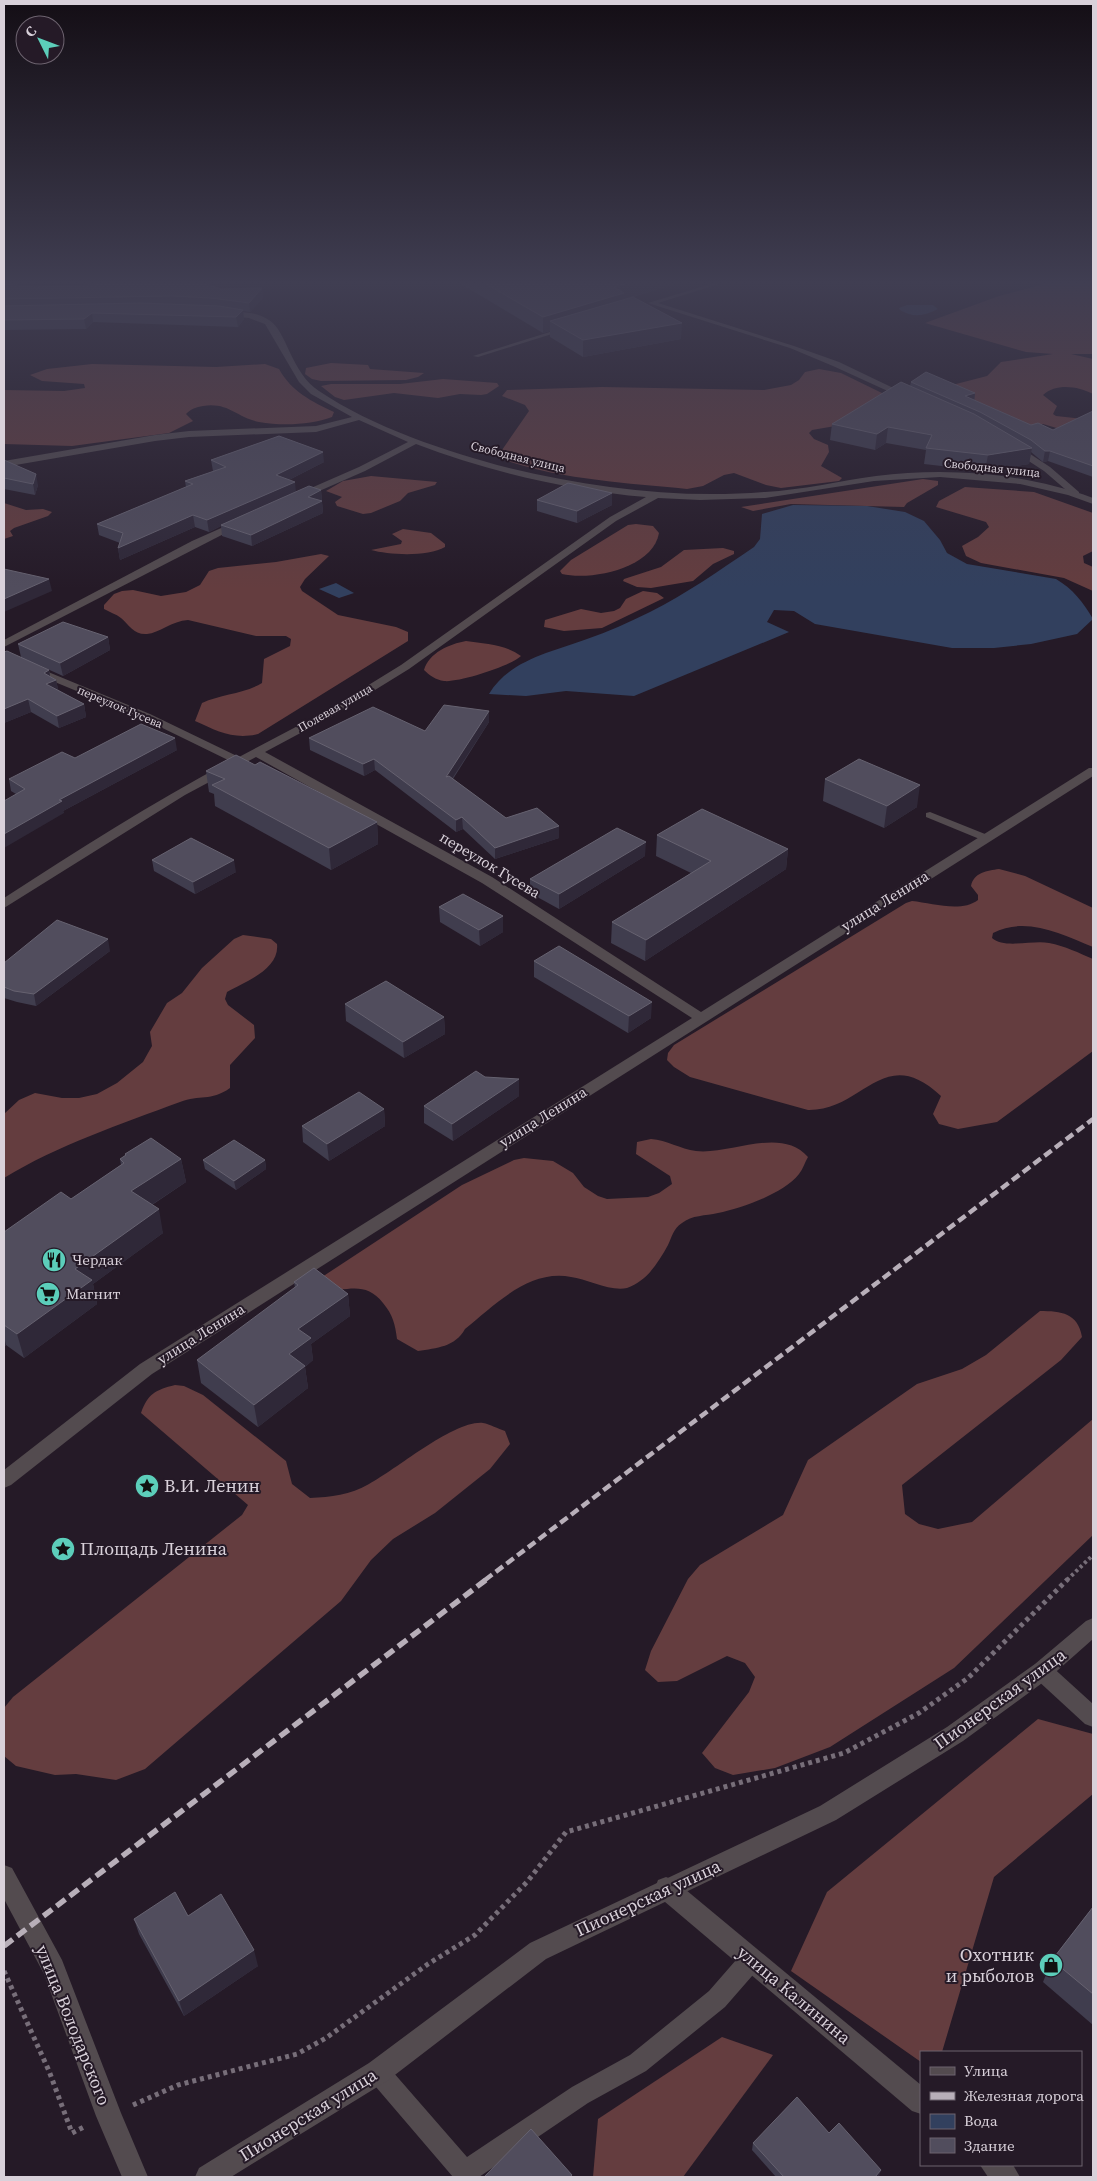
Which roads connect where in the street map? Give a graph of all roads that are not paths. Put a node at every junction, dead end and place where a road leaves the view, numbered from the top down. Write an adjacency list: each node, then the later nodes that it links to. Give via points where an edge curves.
1 (305, 386): 4 (street, Свободная улица)
2 (885, 386): 3 (lane)
3 (917, 400)
4 (361, 417): 5 (street, Свободная улица); 7 (street, via 316,429 155,438)
5 (414, 442): 9 (street, Свободная улица, via 538,477); 10 (street)
6 (1009, 445): 8 (lane)
7 (4, 464)
8 (1076, 494): 9 (street, Свободная улица, via 1000,479 929,474 891,476 764,495); 11 (street, Свободная улица)
9 (656, 495): 15 (street, Полевая улица, via 613,519 406,667 332,712)
10 (292, 500)
11 (1093, 501)
12 (248, 520): 13 (street, via 187,547)
13 (4, 644)
14 (23, 665): 16 (street, переулок Гусева, via 146,716)
15 (256, 752): 16 (street, Полевая улица); 21 (street, переулок Гусева, via 487,880)
16 (236, 760): 20 (street, Полевая улица, via 106,837)
17 (1093, 771): 19 (street, улица Ленина)
18 (930, 815): 19 (lane)
19 (986, 838): 21 (street, улица Ленина)
20 (4, 904)
21 (700, 1017): 22 (street, улица Ленина, via 146,1369)
22 (4, 1480)
23 (1093, 1627): 24 (street, Пионерская улица)
24 (1042, 1671): 25 (street); 27 (street, Пионерская улица, via 955,1734 828,1813)
25 (1093, 1717)
26 (4, 1876): 32 (street, улица Володарского, via 54,1968)
27 (666, 1888): 28 (street, улица Калинина); 29 (street, Пионерская улица, via 538,1951)
28 (752, 1960): 29 (lane, via 717,1999 638,2063 580,2096 465,2173); 30 (street, улица Калинина)
29 (378, 2072): 33 (street, Пионерская улица)
30 (920, 2101)
31 (993, 2166): 34 (street)
32 (135, 2177)
33 (208, 2177)
34 (1007, 2177)

